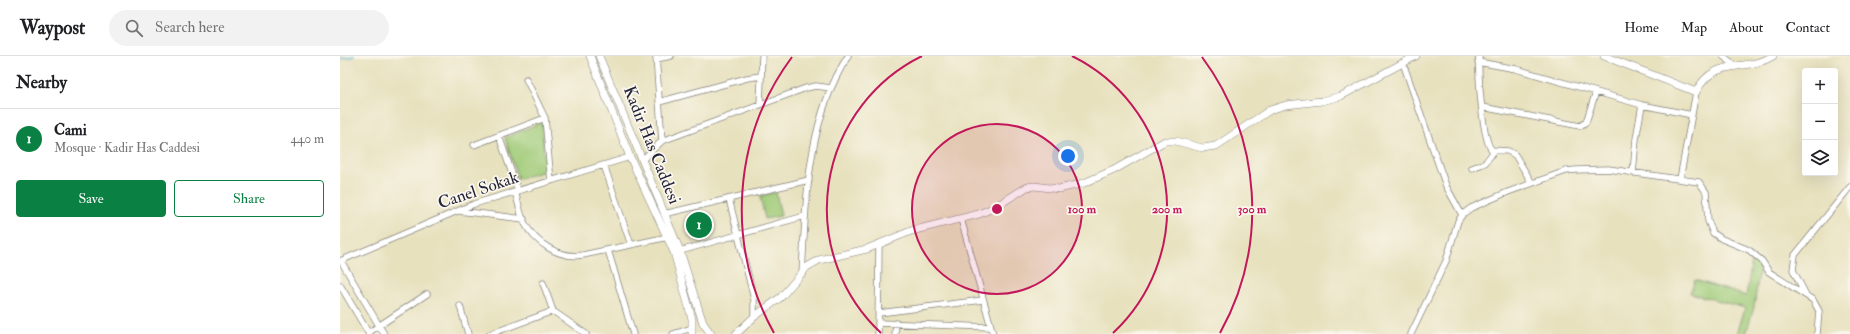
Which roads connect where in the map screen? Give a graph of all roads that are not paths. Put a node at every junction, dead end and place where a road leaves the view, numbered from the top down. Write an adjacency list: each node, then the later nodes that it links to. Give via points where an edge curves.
1 (590, 56): 29 (street, Kadir Has Caddesi)
2 (599, 56): 30 (street, Kadir Has Caddesi)
3 (671, 56): 10 (street)
4 (762, 56): 14 (street)
5 (848, 56): 16 (street)
6 (1416, 56): 12 (street)
7 (1604, 56): 18 (street)
8 (1723, 56): 13 (street)
9 (1772, 56): 13 (street, via 1759,62)
10 (656, 58): 19 (street)
11 (1479, 59): 17 (street); 22 (street)
12 (1403, 63): 43 (street, via 1446,186); 46 (street, via 1341,96 1270,110 1216,146 1202,148 1176,140 1165,141 1089,182 1059,189 1027,186 987,211)
13 (1732, 63): 18 (street, via 1712,72)
14 (761, 76): 19 (street); 20 (street)
15 (526, 79): 24 (street)
16 (831, 88): 20 (street, via 810,87); 35 (street, via 821,118)
17 (1596, 92): 21 (street); 22 (street, via 1586,122 1580,126)
18 (1696, 92): 23 (street)
19 (659, 102): 26 (street)
20 (760, 105): 26 (street)
21 (1642, 105): 23 (street); 33 (street)
22 (1482, 107): 28 (street, via 1488,144)
23 (1692, 114): 34 (street)
24 (545, 118): 25 (street); 36 (street)
25 (499, 136): 27 (street); 39 (street)
26 (662, 141): 30 (street)
27 (474, 145)
28 (1494, 151): 32 (street, via 1485,163); 37 (street, via 1508,151 1515,155)
29 (630, 157): 31 (street, Canel Sokak); 48 (street, Kadir Has Caddesi)
30 (642, 160): 42 (street, Kadir Has Caddesi)
31 (604, 165): 36 (street, Canel Sokak); 50 (street)
32 (1472, 168)
33 (1633, 173): 34 (street); 37 (street, via 1608,169 1576,170)
34 (1680, 179): 58 (street, via 1700,182 1706,196 1709,225 1716,235 1749,250 1770,272)
35 (808, 180): 40 (street); 44 (street)
36 (551, 181): 39 (street, Canel Sokak)
37 (1532, 183): 43 (street, via 1471,208)
38 (1850, 186): 58 (street, via 1795,255 1792,263 1794,273)
39 (517, 191): 41 (street, Canel Sokak); 45 (street)
40 (729, 199): 42 (street); 47 (street)
41 (458, 211): 45 (street); 53 (street, Canel Sokak)
42 (664, 214): 52 (street, Kadir Has Caddesi)
43 (1462, 215): 81 (street, via 1456,225 1446,261)
44 (805, 216): 47 (street); 54 (street)
45 (524, 219): 51 (street, via 541,242 560,255 578,256)
46 (961, 219): 49 (street, via 911,231); 59 (street)
47 (738, 234): 52 (street); 63 (street, via 754,299)
48 (668, 237): 50 (street); 68 (street, Kadir Has Caddesi, via 686,295)
49 (879, 244): 54 (street, via 856,252 824,258 811,264); 62 (street)
50 (631, 245): 51 (street)
51 (608, 250): 74 (street)
52 (680, 251): 76 (street, Kadir Has Caddesi, via 703,323)
53 (340, 261): 66 (street)
54 (802, 274): 63 (street, via 781,296)
55 (543, 283): 61 (street)
56 (340, 285): 69 (street)
57 (427, 294): 66 (street)
58 (1807, 296): 82 (street, via 1819,308)
59 (983, 300): 62 (street); 67 (street)
60 (460, 306): 71 (street)
61 (553, 312): 72 (street); 73 (street)
62 (879, 313): 64 (street)
63 (754, 317): 77 (street)
64 (879, 323): 65 (street); 78 (street)
65 (896, 324): 67 (street); 79 (street)
66 (379, 326): 69 (street); 70 (street)
67 (991, 327): 80 (street)
68 (692, 331): 75 (street)
69 (368, 333)
70 (384, 334)
71 (468, 334)
72 (490, 334)
73 (586, 334)
74 (633, 334)
75 (673, 334)
76 (711, 334)
77 (736, 334)
78 (878, 334)
79 (895, 334)
80 (993, 334)
81 (1411, 334)
82 (1817, 334)

